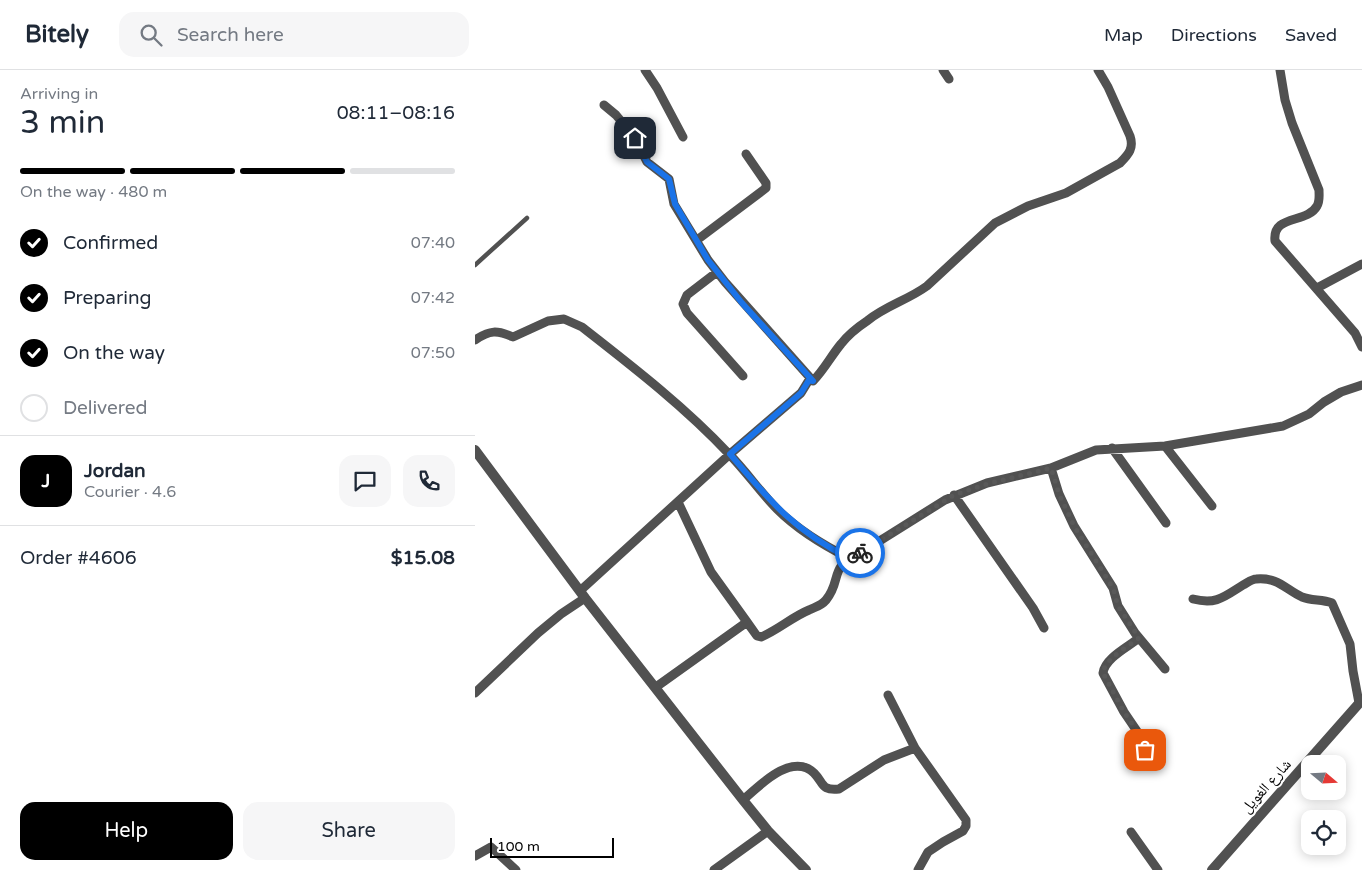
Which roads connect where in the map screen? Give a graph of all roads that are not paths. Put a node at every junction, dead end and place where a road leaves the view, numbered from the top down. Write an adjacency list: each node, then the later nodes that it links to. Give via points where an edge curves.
1 (645, 70): 7 (street)
2 (943, 70): 5 (street)
3 (1098, 70): 18 (street, via 1133,143 1127,156 1066,193 1028,206 995,223 917,294 876,314 857,329 841,344)
4 (1280, 70): 14 (street, via 1288,108 1319,190 1319,199 1318,205 1309,213 1278,227 1274,232 1275,241)
5 (949, 79)
6 (604, 105): 10 (street, via 635,138 647,162 669,179 675,204)
7 (683, 137)
8 (746, 154): 10 (street, via 766,183 765,188)
9 (527, 218): 12 (lane)
10 (697, 240): 13 (street)
11 (1362, 264): 14 (street)
12 (475, 265)
13 (717, 272): 17 (street, via 687,295 683,304 687,313); 18 (street)
14 (1317, 288): 16 (street, via 1355,333)
15 (475, 340): 23 (street, via 494,331 513,336 548,321 564,319 582,327)
16 (1362, 347)
17 (743, 376)
18 (813, 381): 23 (street, via 809,380 801,393)
19 (1362, 388): 20 (street, via 1341,392 1309,414 1283,426)
20 (1165, 446): 21 (street); 27 (street)
21 (1112, 448): 24 (street, via 1096,450); 28 (street)
22 (475, 450): 30 (street)
23 (730, 454): 26 (street); 29 (street, via 789,520 818,542)
24 (1051, 468): 25 (street); 34 (street, via 1074,526 1113,588 1118,606)
25 (954, 495): 29 (street); 33 (street)
26 (678, 502): 30 (street); 32 (street, via 711,572)
27 (1212, 506)
28 (1166, 523)
29 (849, 558): 32 (street, via 840,566 824,603 761,637)
30 (583, 594): 36 (street); 37 (street)
31 (1193, 598): 39 (street, via 1215,601 1254,579 1268,579 1304,598 1332,603 1350,644)
32 (747, 622): 36 (street)
33 (1044, 628)
34 (1139, 638): 35 (street); 41 (street, via 1109,661 1103,673 1143,740)
35 (1165, 669)
36 (656, 687): 42 (street)
37 (475, 693)
38 (888, 695): 40 (street)
39 (1361, 701): 51 (street, شارع الغويل)
40 (915, 748): 42 (street, via 884,760 839,789 830,790 823,786 806,768 787,768); 49 (street, via 966,826 928,852)
41 (1146, 760)
42 (743, 800): 43 (street)
43 (768, 830): 47 (street); 48 (street)
44 (1131, 832): 50 (street)
45 (475, 856): 46 (street, via 491,847)
46 (516, 870)
47 (714, 870)
48 (806, 870)
49 (917, 870)
50 (1158, 870)
51 (1212, 870)

